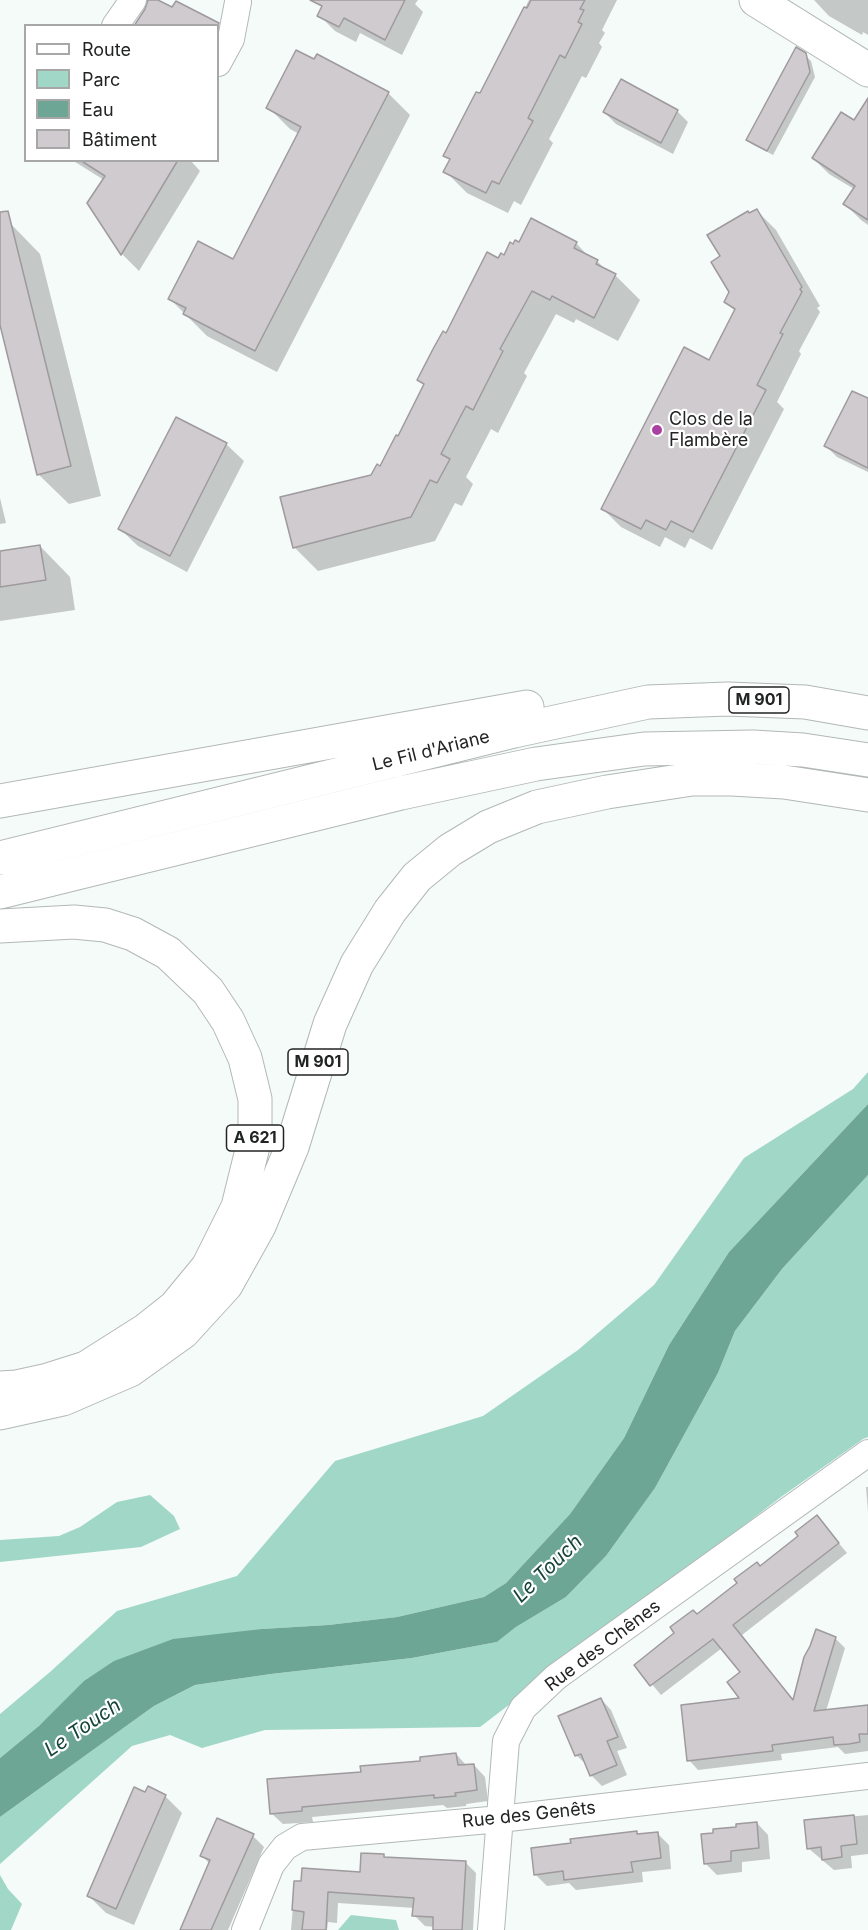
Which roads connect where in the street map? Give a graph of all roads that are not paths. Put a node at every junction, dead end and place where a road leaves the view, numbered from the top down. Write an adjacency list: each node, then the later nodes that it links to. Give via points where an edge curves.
1 (133, 0): 4 (street)
2 (756, 0): 6 (main road)
3 (238, 2): 5 (street, via 231,39)
4 (117, 24)
5 (219, 61)
6 (868, 70)
7 (648, 702): 8 (main road, Le Fil d'Ariane / M 901, via 805,702); 11 (main road, via 609,694); 12 (main road, Le Fil d'Ariane / M 901, via 514,731)
8 (868, 713)
9 (868, 760): 13 (main road, Le Fil d'Ariane, via 753,747 644,749 536,764)
10 (868, 795): 16 (main road, M 901, via 784,782 692,779 537,807 488,827 450,850 417,877 357,964 330,1024 292,1147 259,1226 226,1285 183,1332 130,1370 63,1399)
11 (0, 801)
12 (0, 858)
13 (0, 892)
14 (0, 926): 15 (main road, A 621, via 74,922 105,925 133,934 168,953 208,991 228,1021 245,1059 255,1099 255,1138 238,1207 208,1267 175,1307 86,1368 16,1388)
15 (0, 1388)
16 (0, 1413)
17 (868, 1453): 19 (street, Rue des Chênes, via 556,1677 523,1708 506,1741)
18 (868, 1776): 19 (street, Rue des Genêts)
19 (500, 1819): 20 (street, Rue des Genêts, via 302,1837 285,1847 271,1865); 21 (street, Rue des Chênes)
20 (245, 1930)
21 (491, 1930)

